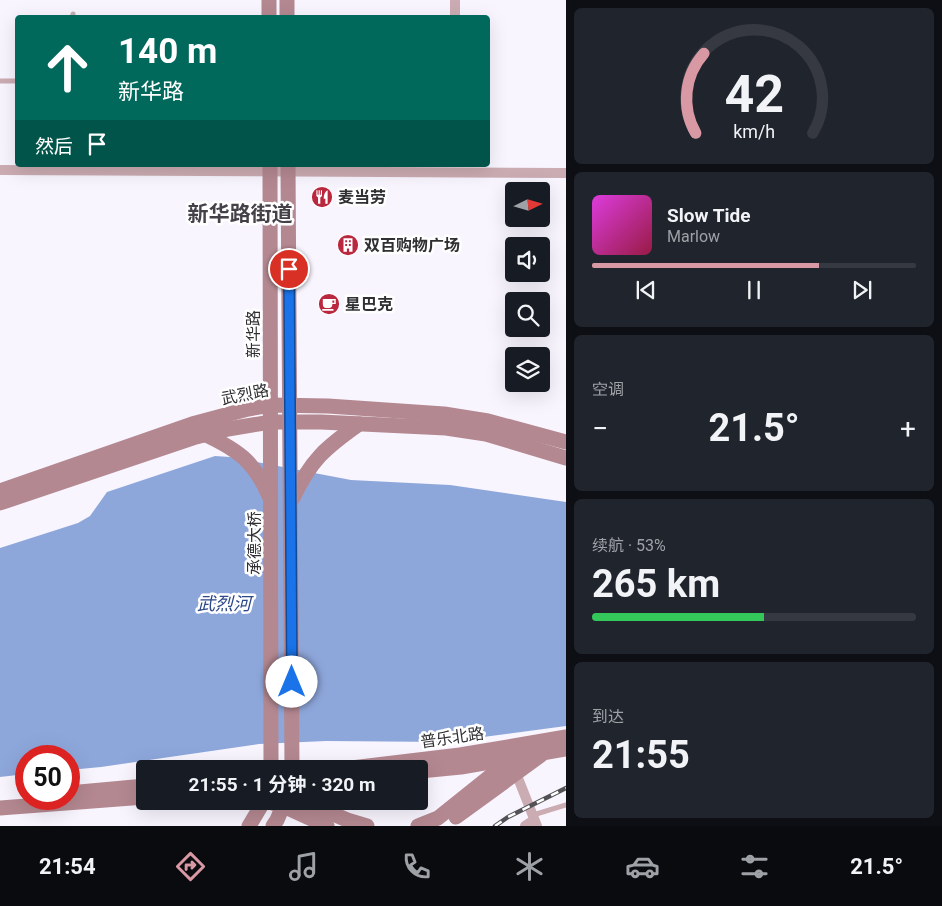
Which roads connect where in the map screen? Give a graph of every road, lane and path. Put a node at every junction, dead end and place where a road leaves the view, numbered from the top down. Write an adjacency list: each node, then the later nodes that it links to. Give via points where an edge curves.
1 (269, 0): 4 (main road)
2 (287, 0): 5 (main road)
3 (455, 0): 6 (street)
4 (269, 15)
5 (287, 15)
6 (455, 15)
7 (0, 81): 8 (lane)
8 (15, 81)
9 (270, 168): 10 (street); 12 (street); 14 (main road, 新华路)
10 (288, 168): 11 (street); 15 (main road)
11 (454, 168): 13 (street)
12 (0, 170)
13 (566, 173)
14 (271, 406): 15 (main road, 武烈路); 16 (main road, 新华路); 22 (main road, 武烈路, via 192,424)
15 (290, 406): 17 (main road); 20 (main road, 武烈路, via 444,414 488,421)
16 (271, 422): 17 (main road, 武烈路); 19 (main road, 武烈路); 23 (main road, 新华路)
17 (290, 422): 18 (main road, 武烈路); 24 (main road)
18 (359, 424): 21 (main road, 武烈路, via 446,428 486,434); 24 (main road, via 317,457)
19 (204, 434): 23 (main road, via 243,456 262,481); 25 (main road, 武烈路)
20 (566, 442)
21 (566, 458)
22 (0, 491)
23 (271, 502): 29 (main road, 承德大桥)
24 (291, 502): 30 (main road)
25 (0, 503)
26 (566, 737): 27 (main road, 普乐北路)
27 (539, 748): 28 (main road, 普乐北路); 31 (main road, 普乐北路); 32 (main road)
28 (566, 749)
29 (271, 760)
30 (292, 760)
31 (418, 760)
32 (515, 766): 33 (main road, 普乐北路); 45 (street); 50 (main road, via 438,818); 51 (main road)
33 (428, 771)
34 (136, 787): 35 (main road)
35 (80, 792)
36 (15, 797): 37 (main road)
37 (0, 798)
38 (136, 798): 40 (main road)
39 (566, 804): 45 (lane)
40 (0, 808)
41 (259, 810): 46 (main road)
42 (281, 810): 47 (main road)
43 (296, 810): 48 (main road)
44 (324, 810): 49 (main road)
45 (534, 820): 52 (street)
46 (249, 826)
47 (273, 826)
48 (327, 826)
49 (367, 826)
50 (418, 826)
51 (442, 826)
52 (525, 826)

